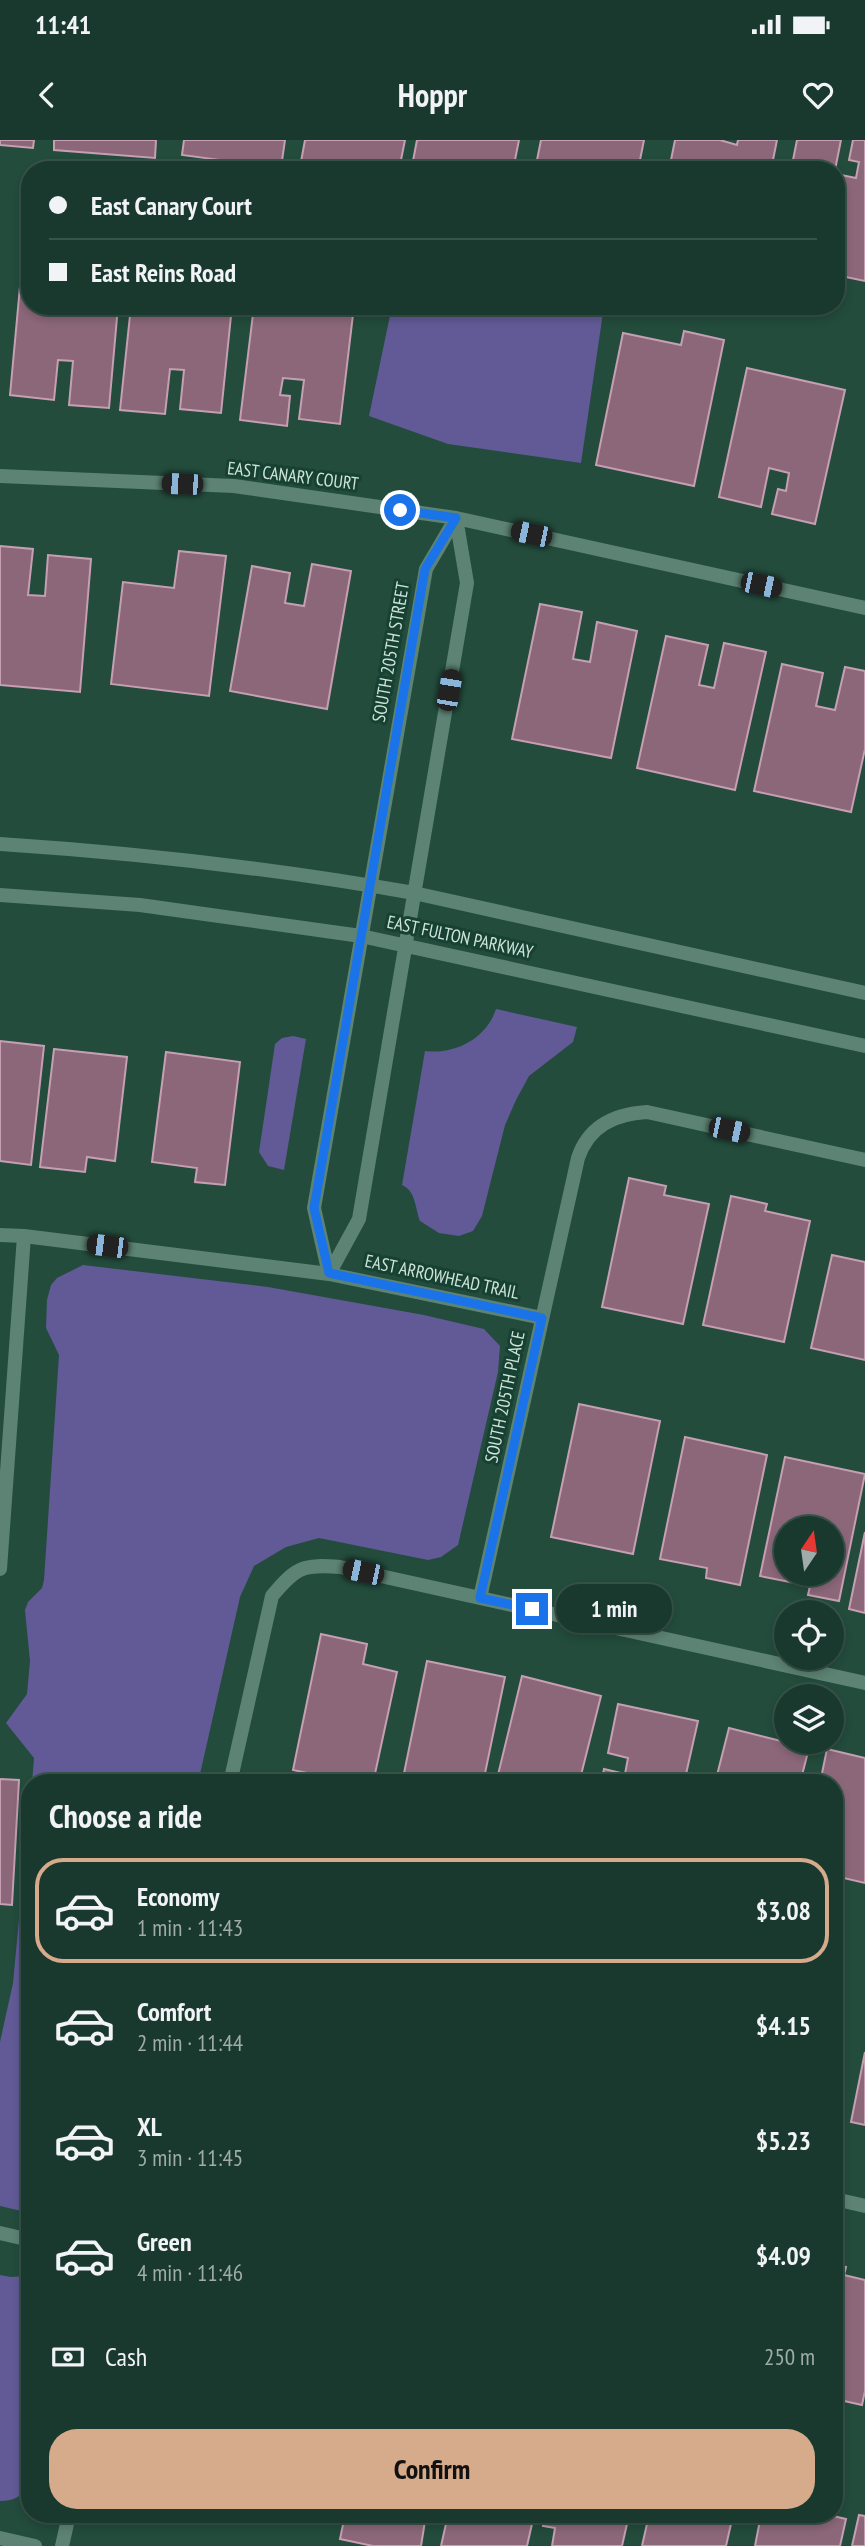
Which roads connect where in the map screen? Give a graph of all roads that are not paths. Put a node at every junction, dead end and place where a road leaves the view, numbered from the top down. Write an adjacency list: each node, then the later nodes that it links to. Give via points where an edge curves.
1 (0, 476): 2 (street, EAST CANARY COURT, via 234,486)
2 (456, 518): 3 (street, EAST CANARY COURT); 5 (street, SOUTH 205TH STREET, via 425,569); 6 (street, via 467,583)
3 (865, 608)
4 (0, 844): 5 (street, EAST FULTON PARKWAY, via 206,863)
5 (369, 885): 6 (street, EAST FULTON PARKWAY); 8 (street, SOUTH 205TH STREET)
6 (414, 893): 9 (street); 10 (street, EAST FULTON PARKWAY)
7 (0, 895): 8 (street, EAST FULTON PARKWAY, via 140,905)
8 (361, 936): 9 (street, EAST FULTON PARKWAY); 15 (street, SOUTH 205TH STREET, via 314,1208)
9 (405, 945): 11 (street, EAST FULTON PARKWAY); 15 (street, via 359,1219)
10 (865, 993)
11 (865, 1046)
12 (865, 1160): 16 (street, SOUTH 205TH PLACE, via 647,1112 623,1114 597,1127 581,1149)
13 (0, 1235): 14 (street, EAST ARROWHEAD TRAIL)
14 (23, 1236): 15 (street, EAST ARROWHEAD TRAIL); 17 (street)
15 (329, 1273): 16 (street, EAST ARROWHEAD TRAIL)
16 (542, 1318): 18 (street, SOUTH 205TH PLACE)
17 (0, 1569)
18 (480, 1598): 19 (street); 20 (street, via 340,1567 313,1564 289,1576 272,1596)
19 (865, 1683)
20 (232, 1774)
21 (843, 2201): 22 (street)
22 (865, 2206)
23 (0, 2234): 24 (street)
24 (21, 2238)
25 (67, 2523): 28 (street)
26 (0, 2538): 27 (street)
27 (35, 2546)
28 (62, 2546)

